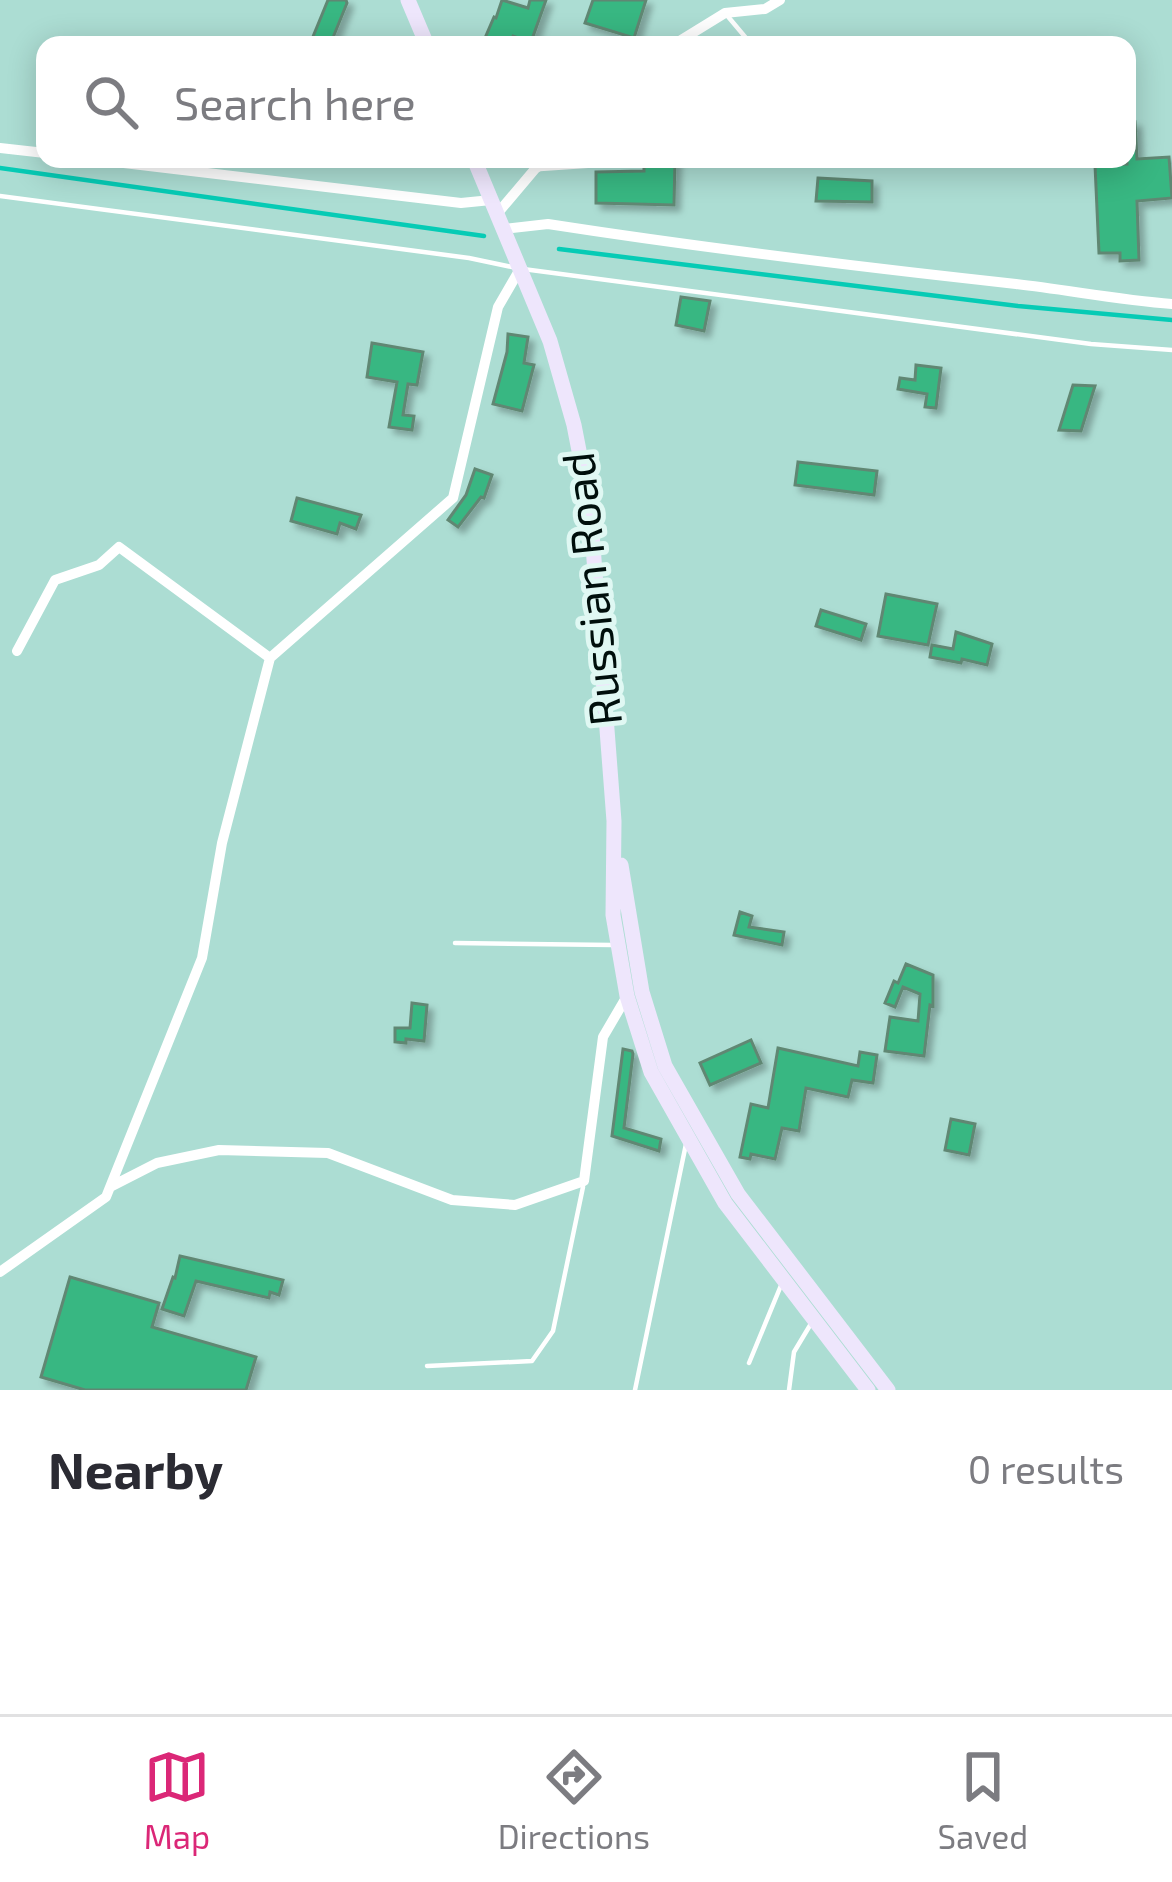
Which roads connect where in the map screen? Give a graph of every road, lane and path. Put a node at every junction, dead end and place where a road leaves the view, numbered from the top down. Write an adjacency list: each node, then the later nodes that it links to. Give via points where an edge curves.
1 (408, 0): 4 (main road)
2 (780, 0): 3 (street)
3 (725, 13): 5 (street); 6 (lane)
4 (423, 36)
5 (688, 36)
6 (744, 36)
7 (0, 148): 8 (street)
8 (36, 152)
9 (166, 168): 14 (street)
10 (478, 168): 14 (main road, Russian Road)
11 (551, 168): 12 (lane)
12 (535, 169): 14 (street)
13 (0, 196): 15 (lane)
14 (497, 214): 15 (main road, Russian Road); 16 (street)
15 (520, 269): 17 (lane); 19 (street, via 498,307 453,498); 20 (main road, Russian Road, via 550,341 590,507)
16 (1172, 304)
17 (1172, 350)
18 (17, 651): 19 (street, via 55,580 99,565 119,547)
19 (270, 658): 26 (street, via 202,958)
20 (614, 820): 22 (main road, Russian Road); 35 (main road, Russian Road, via 642,992 665,1066 738,1194)
21 (455, 943): 22 (lane)
22 (618, 945): 23 (main road, Russian Road)
23 (627, 996): 24 (main road, Russian Road, via 650,1072); 25 (street, via 603,1037)
24 (688, 1138): 28 (main road, Russian Road, via 725,1203); 32 (lane)
25 (584, 1181): 26 (street, via 514,1205 473,1202 328,1153 219,1150 157,1163); 31 (lane, via 553,1331 532,1361)
26 (110, 1187): 27 (street)
27 (0, 1271)
28 (784, 1278): 29 (main road, Russian Road); 30 (lane)
29 (814, 1317): 33 (lane, via 794,1352); 34 (main road, Russian Road)
30 (749, 1364)
31 (428, 1366)
32 (635, 1390)
33 (788, 1390)
34 (868, 1390)
35 (888, 1390)

